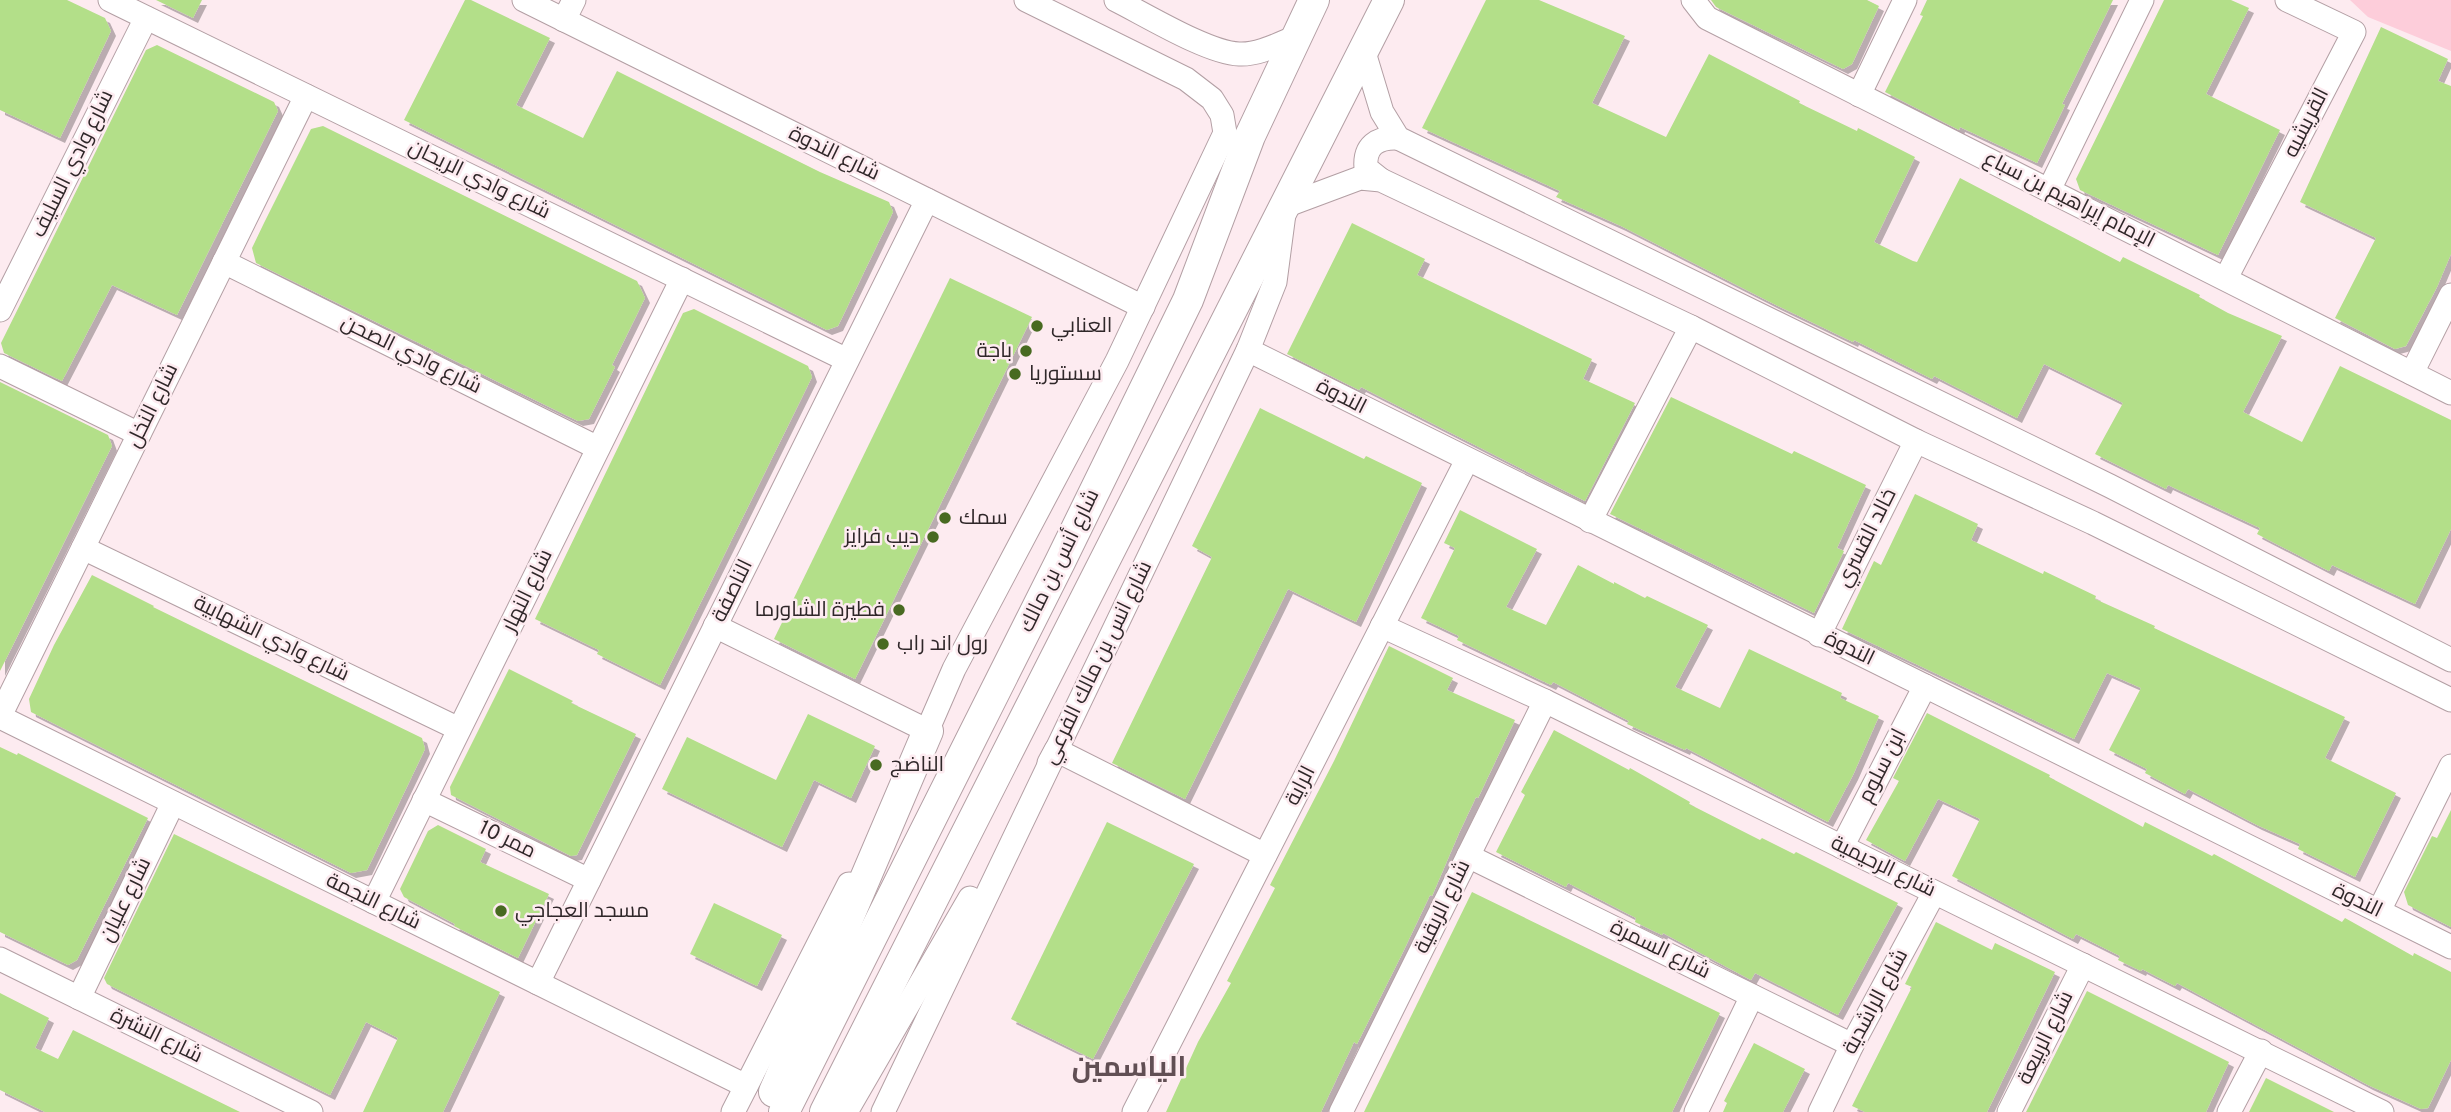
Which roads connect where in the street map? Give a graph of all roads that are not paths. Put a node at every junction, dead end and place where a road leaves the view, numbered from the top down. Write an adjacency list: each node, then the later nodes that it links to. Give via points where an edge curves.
1 (110, 0): 12 (street, شارع وادي الريحان)
2 (524, 0): 11 (street, شارع الندوة)
3 (1026, 0): 27 (street, via 1186,79 1212,99 1222,115 1225,133)
4 (1116, 0): 13 (street, via 1221,51 1264,50)
5 (1314, 0): 13 (main road, شارع أنس بن مالك)
6 (1388, 0): 14 (main road)
7 (1693, 0): 15 (street, الإمام إبراهيم بن سباع, via 1707,18)
8 (1905, 0): 15 (street)
9 (2142, 0): 20 (street)
10 (2287, 0): 24 (street, القريشيه, via 2354,32)
11 (569, 10): 21 (street, شارع الندوة)
12 (146, 18): 16 (street, شارع وادي الريحان); 28 (street, شارع وادي السليف)
13 (1296, 37): 17 (main road, شارع أنس بن مالك)
14 (1363, 50): 18 (street, via 1382,112); 22 (main road)
15 (1859, 95): 20 (street, الإمام إبراهيم بن سباع)
16 (306, 96): 23 (street, شارع النخل); 25 (street, شارع وادي الريحان)
17 (1250, 136): 32 (street); 79 (main road, شارع أنس بن مالك, via 1182,313)
18 (1398, 138): 19 (street, via 1383,137 1365,157 1366,168); 40 (street)
19 (1381, 180): 22 (street, via 1360,178); 29 (street)
20 (2049, 190): 24 (street, الإمام إبراهيم بن سباع)
21 (927, 200): 27 (street, شارع الندوة); 31 (street, الناصفة)
22 (1285, 206): 30 (street, شارع انس بن مالك الفرعي, via 1275,282); 80 (main road)
23 (224, 262): 36 (street, شارع النخل); 38 (street, شارع وادي الصحن)
24 (2226, 278): 34 (street, الإمام إبراهيم بن سباع)
25 (681, 279): 31 (street, شارع وادي الريحان); 38 (street, شارع النهار)
26 (2451, 295): 34 (street)
27 (1143, 307): 32 (street)
28 (0, 310)
29 (1691, 327): 37 (street); 43 (street)
30 (1248, 349): 39 (street, الندوة); 56 (street, شارع انس بن مالك الفرعي)
31 (847, 360): 46 (street, الناصفة)
32 (1117, 361): 55 (street, via 954,669)
33 (0, 366): 36 (street)
34 (2412, 373): 35 (street, الإمام إبراهيم بن سباع)
35 (2451, 393)
36 (139, 435): 45 (street, شارع النخل)
37 (1916, 441): 42 (street); 48 (street, خالد القسري)
38 (598, 447): 54 (street, شارع النهار)
39 (1466, 460): 43 (street, الندوة); 47 (street, الراية)
40 (2061, 463): 41 (street); 42 (street, via 2070,485 2059,496)
41 (2110, 486): 44 (street, via 2090,504); 49 (street)
42 (2041, 499): 44 (street)
43 (1590, 521): 48 (street, الندوة)
44 (2092, 523): 51 (street)
45 (83, 548): 53 (street, شارع النخل); 54 (street, شارع وادي الشهابية)
46 (715, 626): 55 (street); 63 (street, الناصفة)
47 (1382, 626): 52 (street, شارع الرحيمية); 61 (street, الراية)
48 (1819, 635): 50 (street, الندوة)
49 (2451, 660)
50 (1925, 686): 60 (street, ابن سلوم); 66 (street, الندوة)
51 (2451, 700)
52 (1545, 701): 60 (street, شارع الرحيمية); 62 (street, شارع الربقية)
53 (0, 717): 59 (street, شارع النجمة)
54 (459, 729): 58 (street, شارع النهار)
55 (928, 731): 75 (street); 78 (main road)
56 (1056, 750): 61 (street); 81 (street); 82 (street, شارع انس بن مالك الفرعي)
57 (2451, 766): 66 (street)
58 (424, 800): 63 (street, ممر 10); 65 (street, شارع النهار)
59 (173, 803): 65 (street, شارع النجمة); 72 (street, شارع عليان)
60 (1842, 847): 64 (street, شارع الرحيمية)
61 (1265, 855): 83 (street, الراية)
62 (1468, 856): 71 (street, شارع السمرة); 84 (street, شارع الربقية)
63 (589, 880): 70 (street, الناصفة)
64 (1934, 893): 69 (street, شارع الرحيمية); 73 (street, شارع الراشدية)
65 (374, 902): 70 (street, شارع النجمة)
66 (2379, 911): 67 (street, الندوة)
67 (2451, 947)
68 (0, 959): 72 (street, شارع النشرة)
69 (2083, 965): 74 (street, شارع الرحيمية); 87 (street, شارع الربيعة)
70 (538, 983): 75 (street, شارع النجمة)
71 (1752, 996): 73 (street, شارع السمرة); 85 (street)
72 (79, 998): 76 (street, شارع النشرة)
73 (1852, 1045): 86 (street, شارع الراشدية)
74 (2261, 1051): 88 (street); 89 (street, شارع الرحيمية)
75 (746, 1086): 77 (street)
76 (311, 1112)
77 (733, 1112)
78 (765, 1112)
79 (784, 1112)
80 (825, 1112)
81 (846, 1112)
82 (883, 1112)
83 (1134, 1112)
84 (1341, 1112)
85 (1696, 1112)
86 (1820, 1112)
87 (2010, 1112)
88 (2229, 1112)
89 (2382, 1112)

